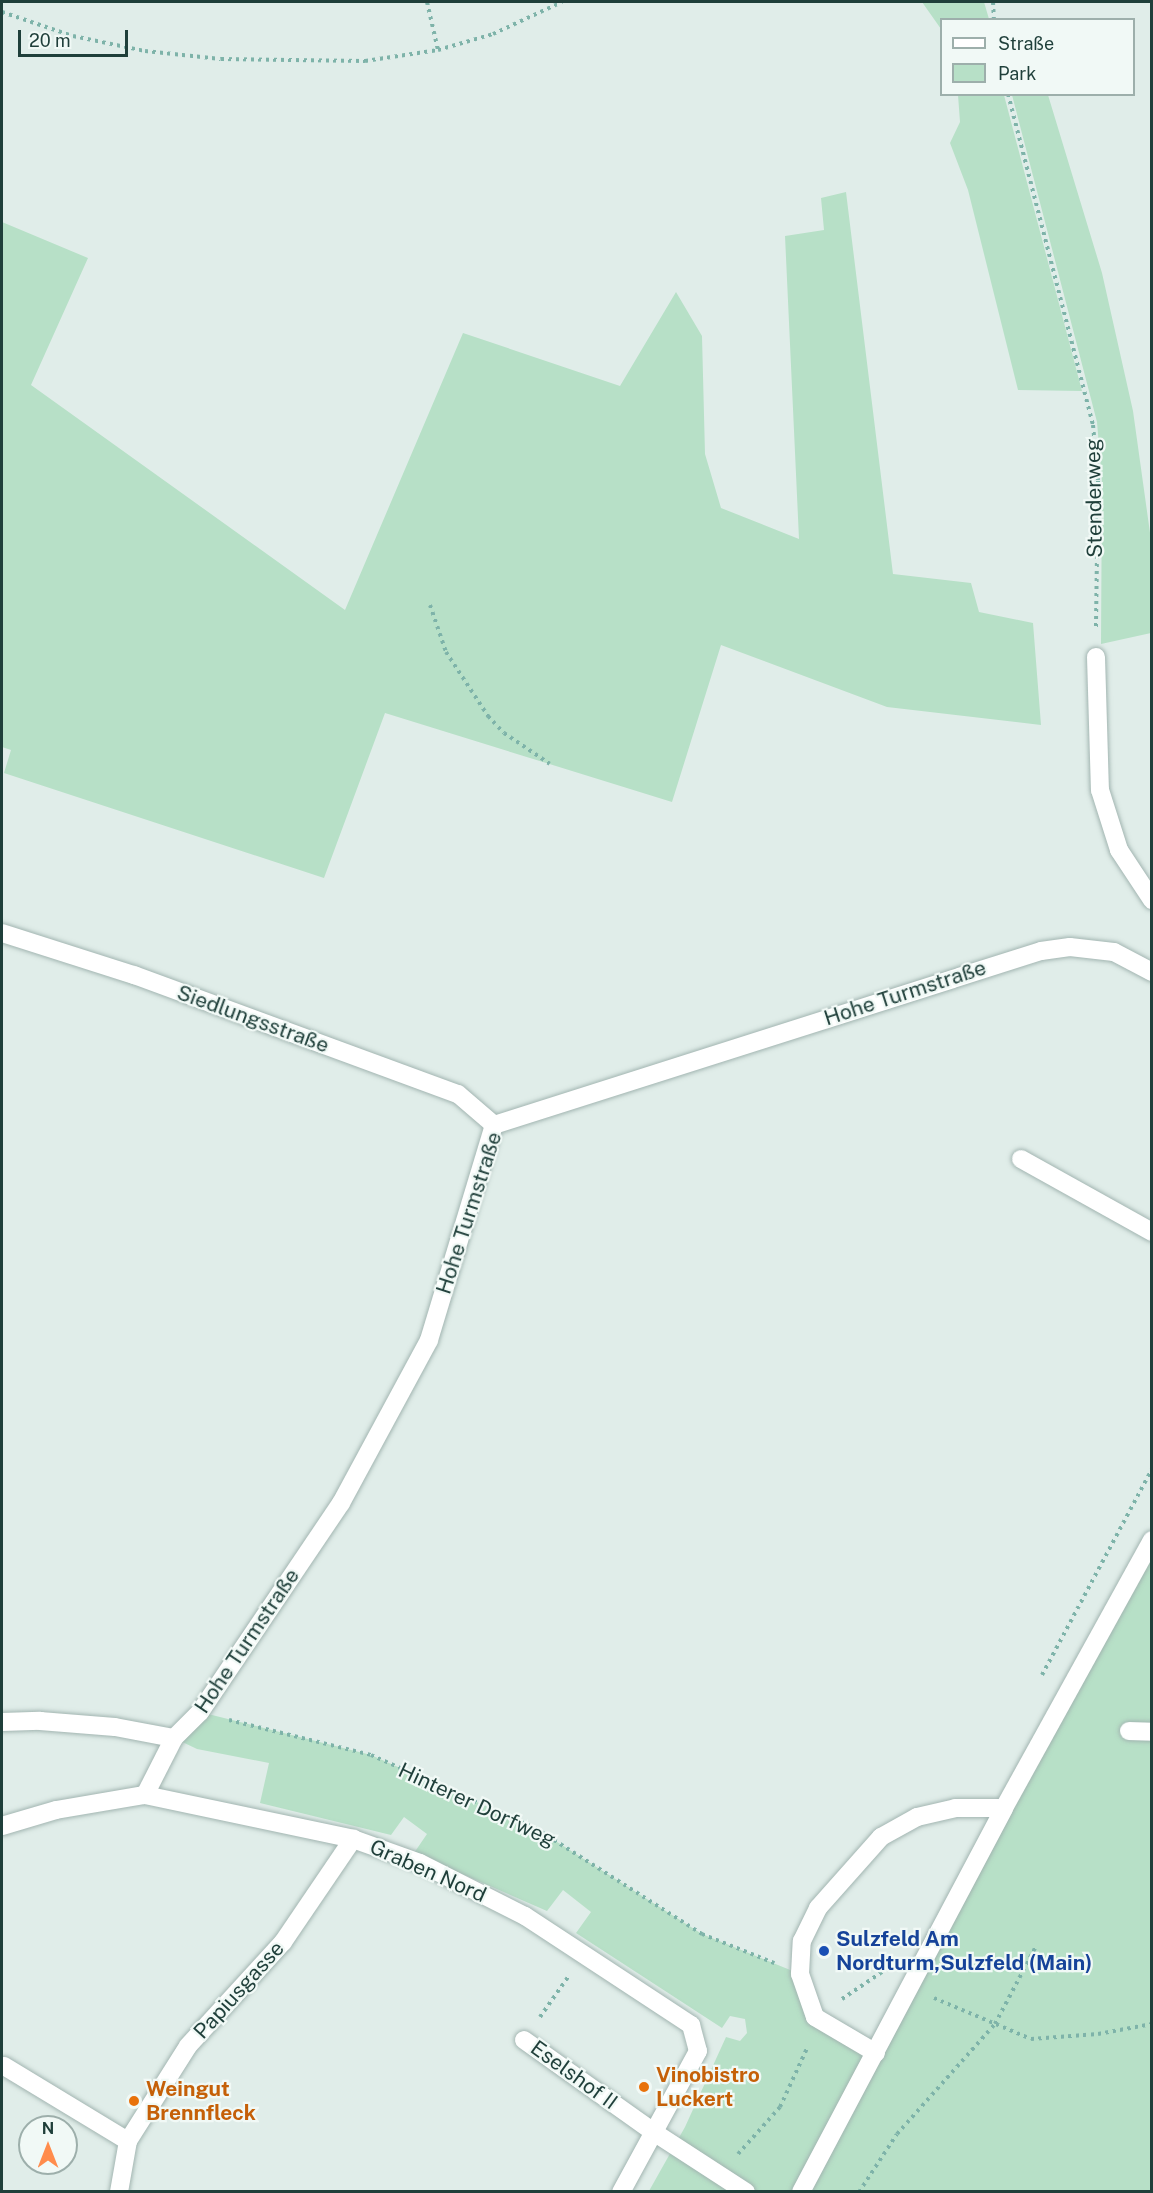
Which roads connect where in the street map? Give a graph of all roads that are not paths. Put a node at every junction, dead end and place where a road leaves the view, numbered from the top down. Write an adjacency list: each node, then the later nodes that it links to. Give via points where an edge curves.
1 (1096, 657): 2 (street, via 1100,790 1119,850)
2 (1152, 900)
3 (2, 933): 5 (street, Siedlungsstraße, via 134,975 458,1094)
4 (1152, 972): 5 (street, Hohe Turmstraße, via 1114,952 1070,947 1041,951)
5 (494, 1125): 12 (street, Hohe Turmstraße, via 429,1340 341,1503 200,1712)
6 (1021, 1159): 7 (street)
7 (1152, 1232)
8 (1152, 1540): 14 (street)
9 (2, 1722): 12 (street, via 115,1727)
10 (1129, 1731): 11 (street)
11 (1152, 1732)
12 (174, 1738): 13 (street, Hohe Turmstraße)
13 (145, 1796): 15 (street, Graben Nord, via 56,1810); 16 (street, Graben Nord)
14 (1004, 1808): 18 (street); 18 (street, via 955,1808 916,1817 881,1837 818,1908 802,1941 800,1974 815,2017)
15 (2, 1826)
16 (353, 1839): 20 (street, Graben Nord, via 420,1863 525,1916 691,2025 698,2051); 21 (street, Papiusgasse, via 283,1942 188,2046)
17 (524, 2040): 20 (street, Eselshof II)
18 (876, 2054): 25 (street)
19 (4, 2066): 21 (street)
20 (652, 2131): 23 (street); 24 (street, Eselshof II)
21 (128, 2141): 22 (street, Papiusgasse)
22 (119, 2192)
23 (621, 2192)
24 (746, 2192)
25 (801, 2192)

